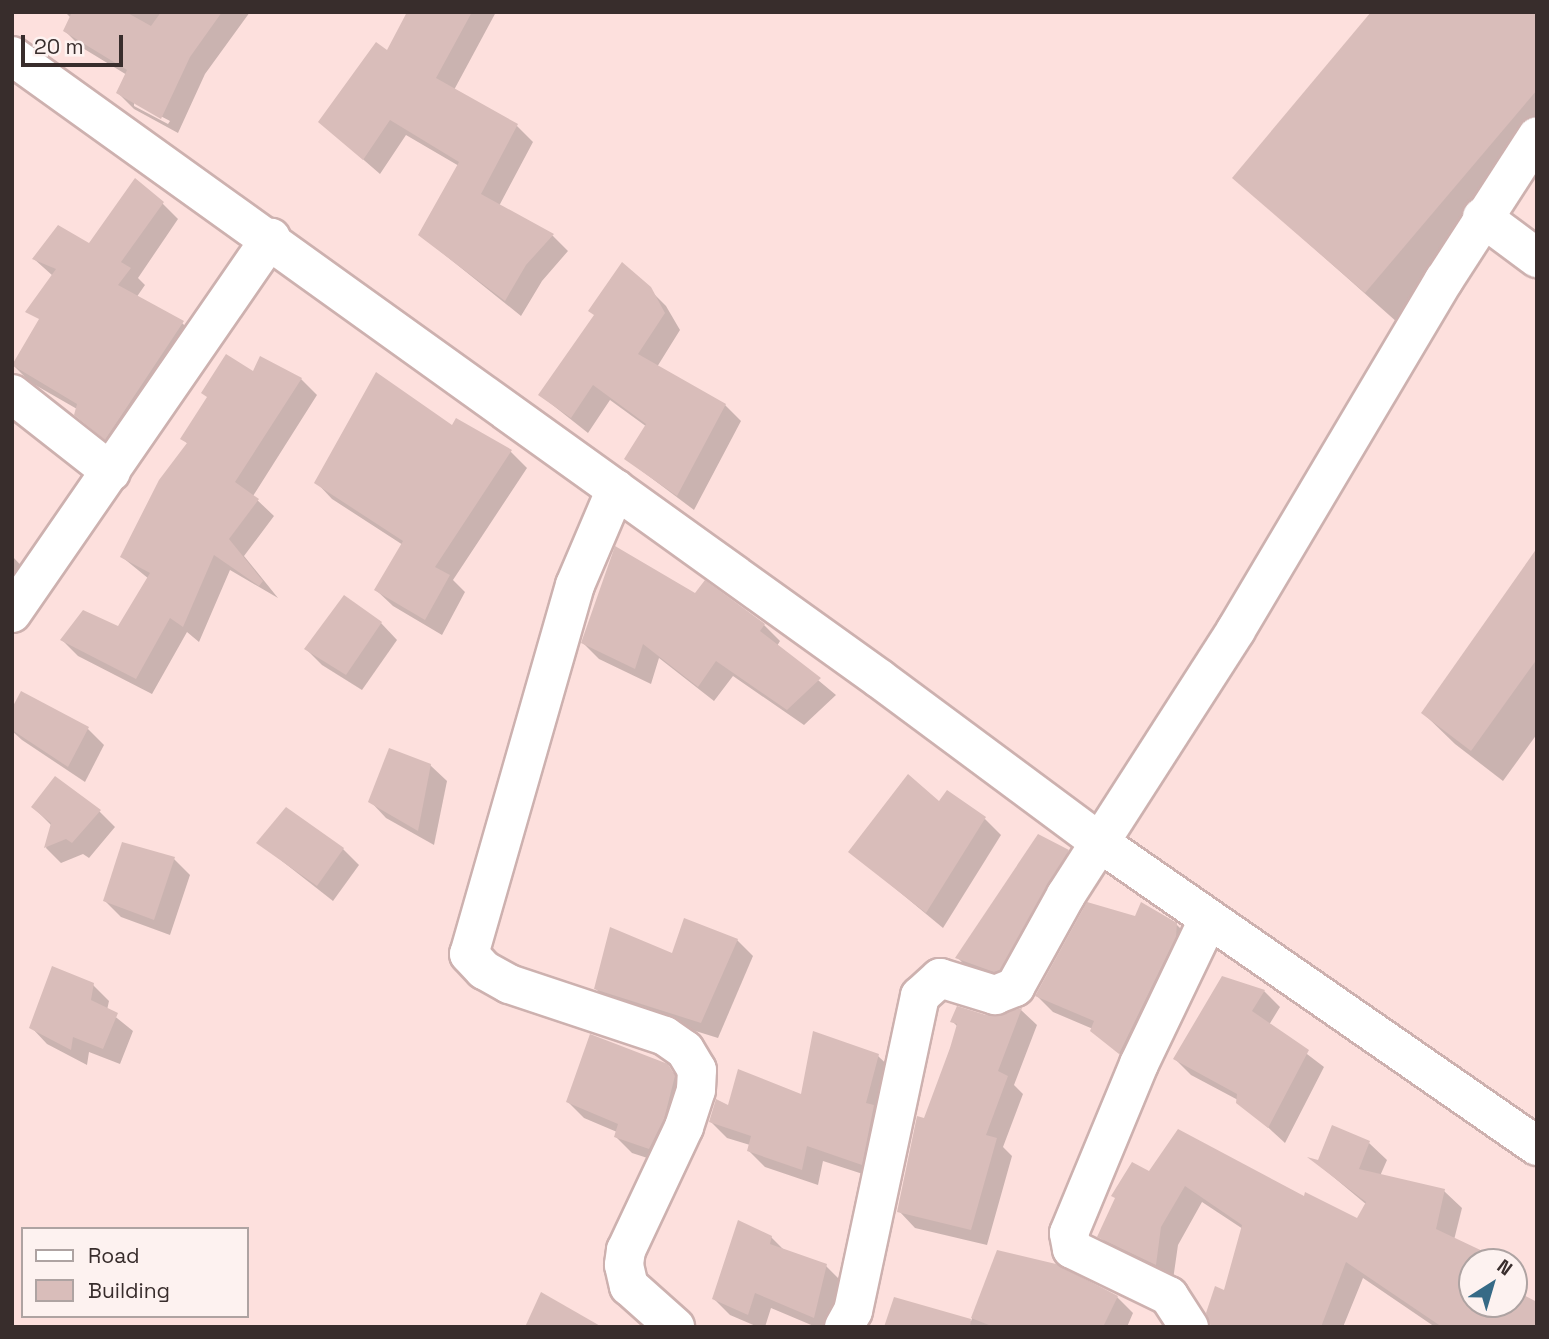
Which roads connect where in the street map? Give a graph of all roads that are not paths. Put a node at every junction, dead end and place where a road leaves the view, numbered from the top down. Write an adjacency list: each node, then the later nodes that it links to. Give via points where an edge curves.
1 (12, 56): 4 (street)
2 (1537, 136): 3 (street)
3 (1482, 218): 5 (street); 10 (street, via 1236,630)
4 (271, 238): 7 (street); 8 (street)
5 (1537, 258)
6 (12, 394): 7 (street)
7 (111, 472): 9 (street)
8 (616, 489): 10 (street); 13 (street, via 575,585 469,954 484,970 509,984 665,1036 685,1050 697,1070 696,1090 684,1126 626,1250 624,1265 629,1286)
9 (12, 613)
10 (1100, 841): 11 (street); 14 (street, via 1015,987 995,995 940,978 920,996 859,1284)
11 (1208, 920): 12 (street); 15 (street, via 1134,1075 1069,1233 1072,1249 1170,1296)
12 (1537, 1146)
13 (675, 1327)
14 (844, 1327)
15 (1189, 1327)

